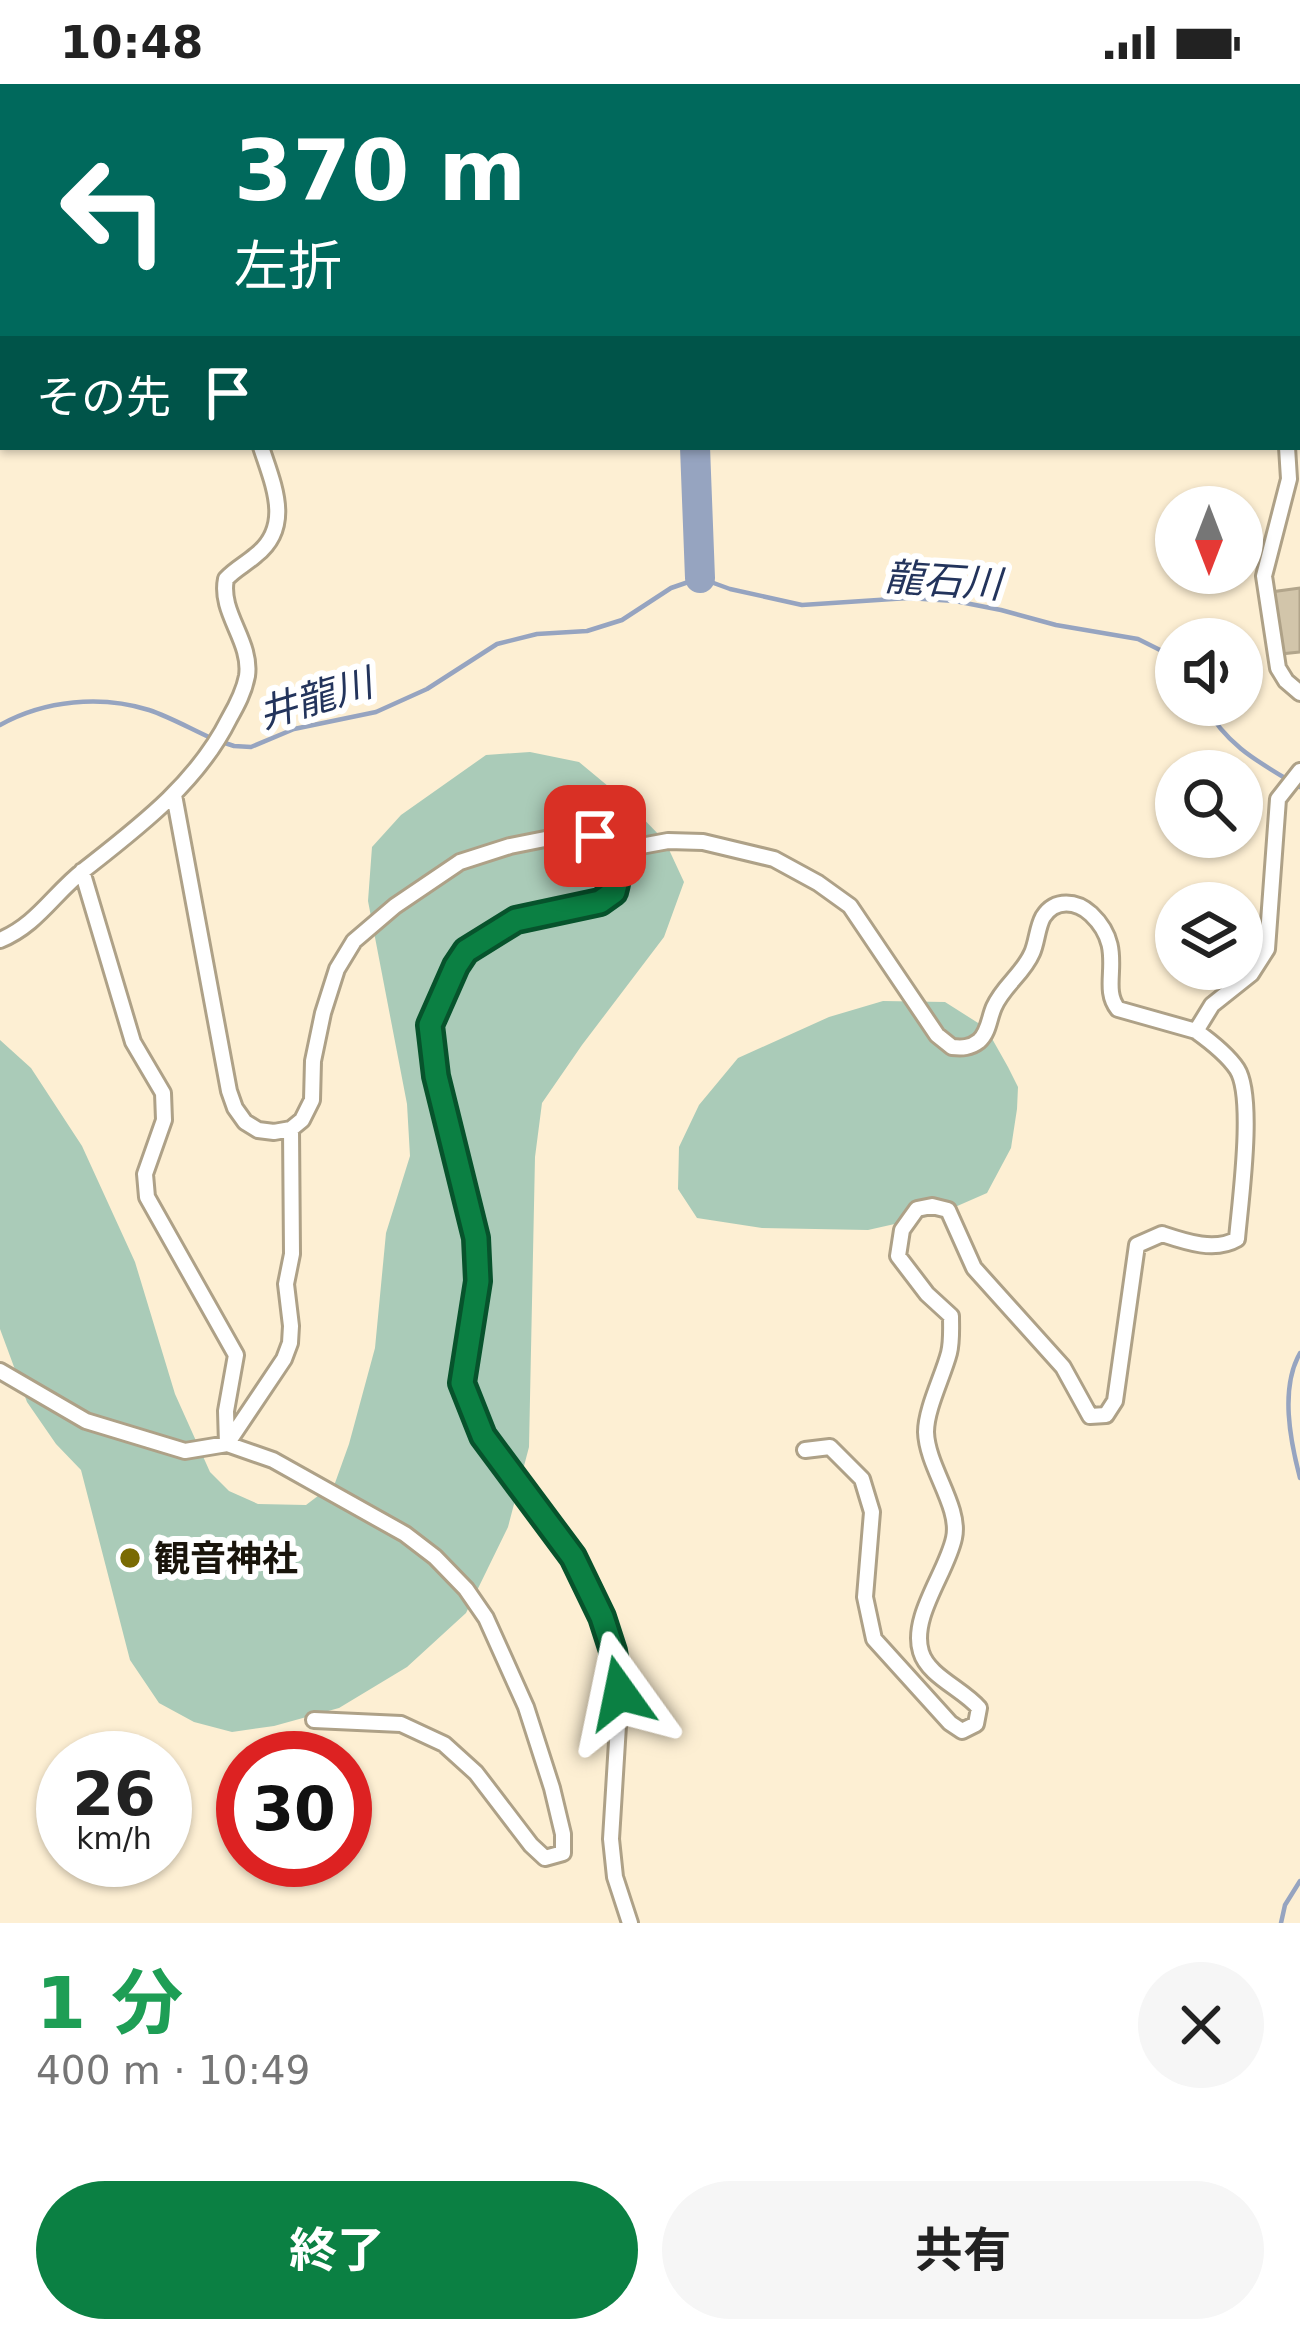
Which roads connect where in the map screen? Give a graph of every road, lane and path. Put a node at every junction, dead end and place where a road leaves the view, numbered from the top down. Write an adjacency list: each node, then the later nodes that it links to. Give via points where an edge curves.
1 (263, 450): 5 (street, via 279,517 259,554 226,579 248,655 243,692 218,742)
2 (1292, 458): 3 (street, via 1264,576 1278,668)
3 (1300, 693)
4 (1298, 773): 9 (street, via 1278,799 1267,949)
5 (174, 795): 7 (street); 10 (street, via 229,1091 245,1122)
6 (614, 851): 9 (street, via 703,842 774,860 818,883 850,906 952,1047 971,1046 984,1034 995,1004 1034,951 1043,918 1065,903 1088,910 1104,928 1118,1010); 10 (street, via 595,836 565,835 460,862 354,941 323,1013 312,1100); 15 (street, via 614,892 516,920 466,951 430,1025 476,1238 478,1281 462,1383 483,1436 573,1557 613,1651 620,1693 611,1839)
7 (82, 871): 8 (street, via 27,926); 12 (street, via 133,1042 163,1093 147,1197 236,1355)
8 (0, 940)
9 (1196, 1030): 13 (street, via 1239,1071 1246,1094 1238,1239 1225,1247 1162,1234 1137,1245 1115,1401 1106,1415 1090,1416 1063,1367 974,1268 948,1210 917,1209 902,1230 898,1256 951,1316 926,1430 955,1536 918,1645 925,1664 979,1708 976,1724 962,1731 950,1723 874,1639 866,1597 872,1512 862,1479 830,1447)
10 (292, 1129): 12 (street, via 290,1343)
11 (0, 1371): 12 (street, via 86,1420 185,1451)
12 (227, 1444): 14 (street, via 273,1460 405,1534 466,1589 526,1707 563,1853 545,1858 444,1744 401,1724)
13 (805, 1450)
14 (314, 1720)
15 (630, 1923)

